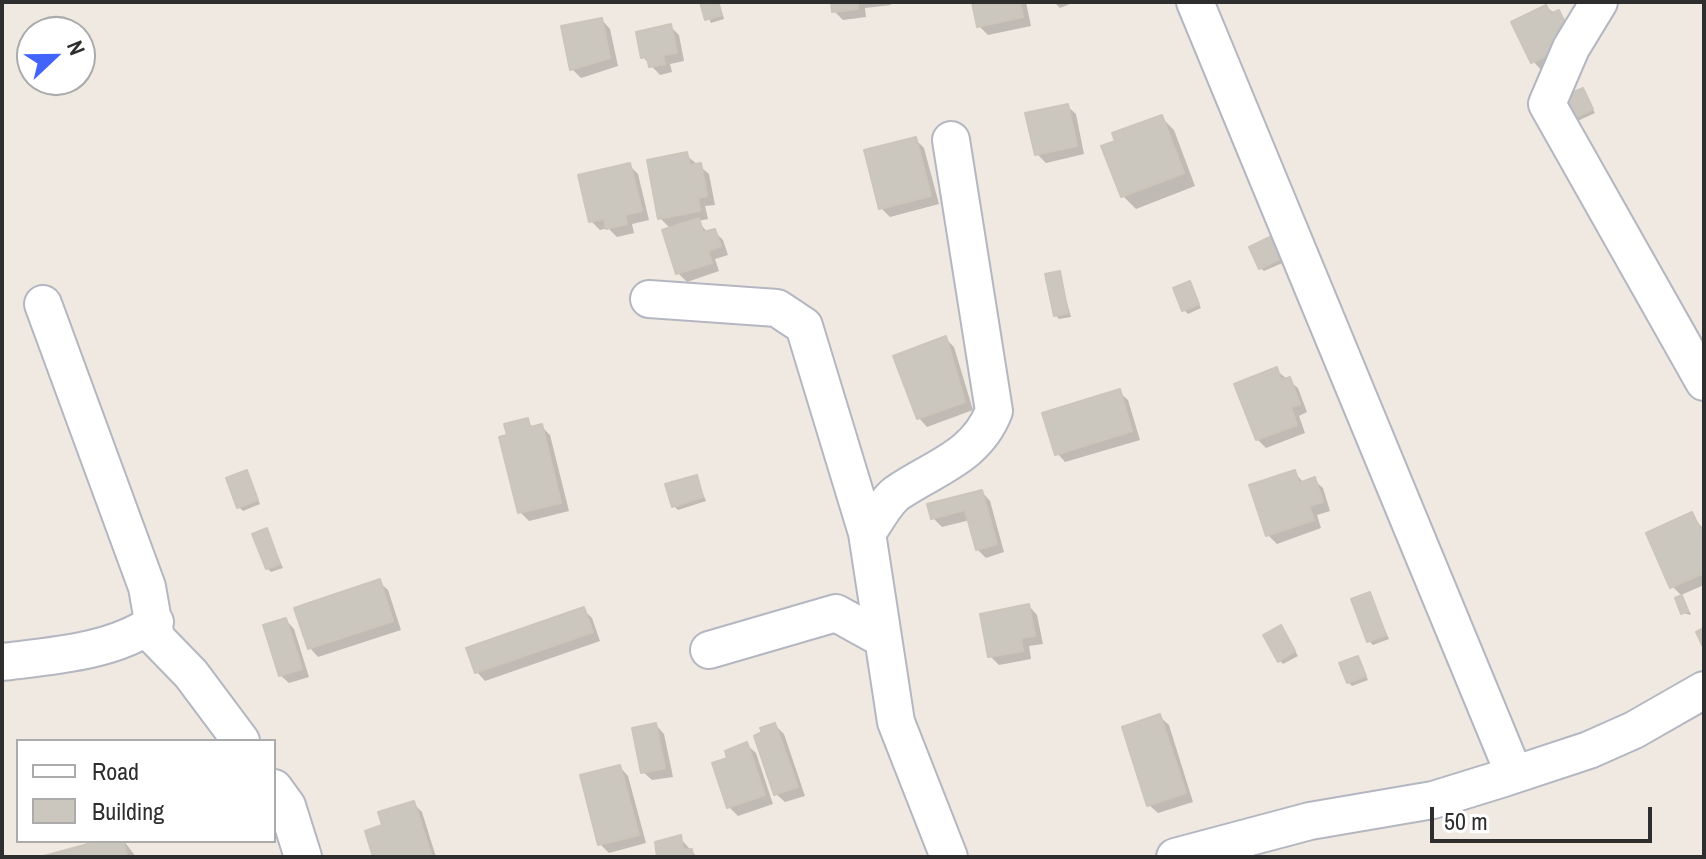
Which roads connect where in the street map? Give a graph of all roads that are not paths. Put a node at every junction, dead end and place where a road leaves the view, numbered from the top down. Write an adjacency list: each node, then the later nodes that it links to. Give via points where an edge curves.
1 (1195, 2): 18 (street)
2 (1599, 2): 6 (street, via 1571,48 1547,104)
3 (951, 140): 8 (street, via 994,411 971,449)
4 (649, 299): 7 (street, via 777,308 804,326)
5 (43, 304): 12 (street, via 147,587)
6 (1704, 382)
7 (854, 485): 8 (street); 9 (street)
8 (894, 495): 9 (street)
9 (867, 533): 10 (street)
10 (876, 589): 11 (street); 13 (street)
11 (836, 613): 13 (street); 14 (street)
12 (150, 631): 15 (street, via 56,656); 17 (street, via 191,674)
13 (883, 639): 21 (street, via 896,722)
14 (709, 650)
15 (2, 662)
16 (1704, 690): 18 (street, via 1634,730)
17 (240, 739)
18 (1514, 774): 22 (street, via 1433,800 1310,821)
19 (276, 791): 20 (street, via 287,806)
20 (303, 857)
21 (949, 857)
22 (1175, 857)

